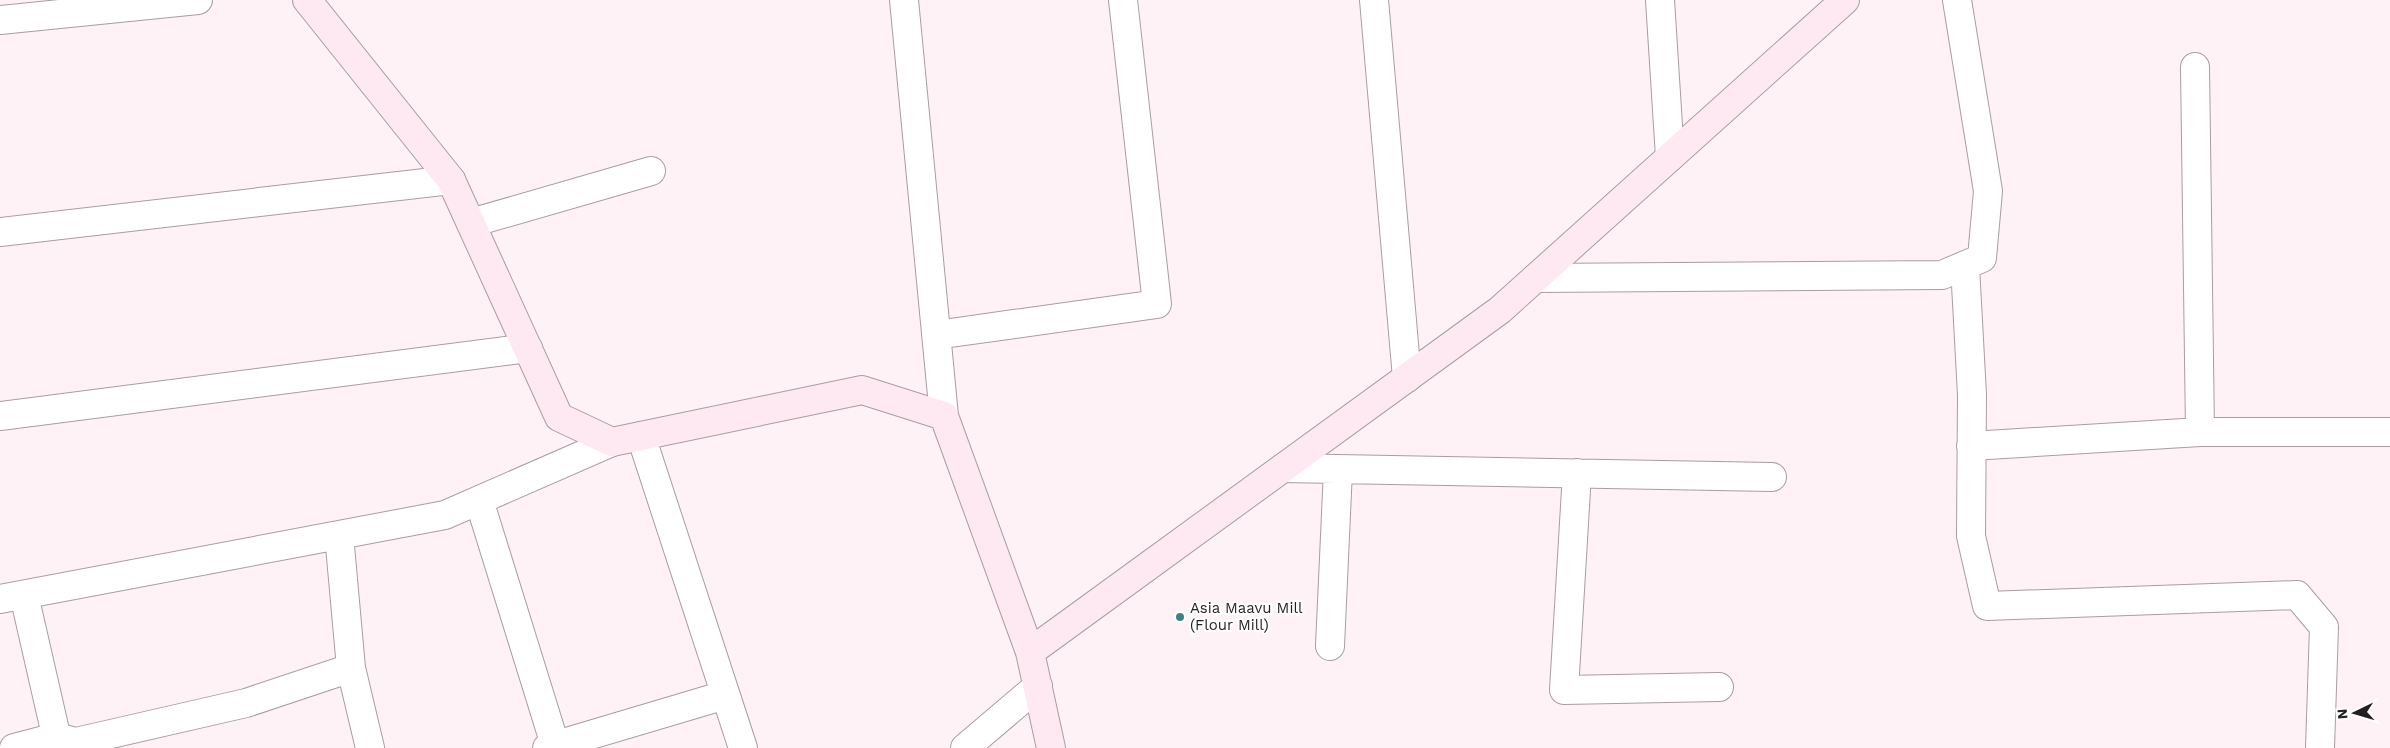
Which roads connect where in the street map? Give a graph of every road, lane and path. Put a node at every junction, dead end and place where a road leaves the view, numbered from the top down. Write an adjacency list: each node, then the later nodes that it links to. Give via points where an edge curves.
1 (198, 0): 9 (street)
2 (306, 0): 13 (street)
3 (904, 0): 18 (street)
4 (1123, 0): 18 (street, via 1157,304)
5 (1374, 0): 20 (street)
6 (1660, 0): 11 (street)
7 (1845, 0): 11 (street)
8 (1957, 0): 16 (street, via 1988,191 1982,258)
9 (0, 20)
10 (2195, 67): 23 (street)
11 (1670, 157): 17 (street)
12 (651, 171): 14 (street)
13 (451, 180): 14 (street); 15 (street)
14 (471, 223): 19 (street)
15 (0, 232)
16 (1965, 266): 17 (street, via 1942,275); 27 (street, via 1972,394)
17 (1536, 278): 20 (street, via 1500,310)
18 (936, 335): 22 (street)
19 (528, 348): 21 (street); 26 (street, via 559,417)
20 (1407, 378): 28 (street)
21 (0, 416)
22 (944, 416): 25 (street, via 862,390); 36 (street)
23 (2200, 432): 24 (street); 27 (street)
24 (2390, 432)
25 (641, 436): 26 (street); 40 (street)
26 (612, 442): 32 (street)
27 (1971, 446): 48 (street, via 1971,536 1987,606 2297,595 2324,627)
28 (1283, 468): 29 (street); 36 (street)
29 (1338, 470): 30 (street); 35 (street)
30 (1577, 473): 31 (street); 39 (street, via 1564,690)
31 (1772, 476)
32 (478, 500): 33 (street, via 445,515); 42 (street)
33 (339, 535): 34 (street); 37 (street)
34 (12, 597): 41 (street)
35 (1330, 646)
36 (1030, 652): 38 (street)
37 (351, 668): 41 (street, via 246,703 76,742); 44 (street)
38 (1038, 686): 46 (street); 47 (street)
39 (1719, 688)
40 (726, 695): 42 (street); 45 (street)
41 (57, 743): 43 (street)
42 (553, 747)
43 (14, 748)
44 (370, 748)
45 (743, 748)
46 (965, 748)
47 (1052, 748)
48 (2320, 748)

